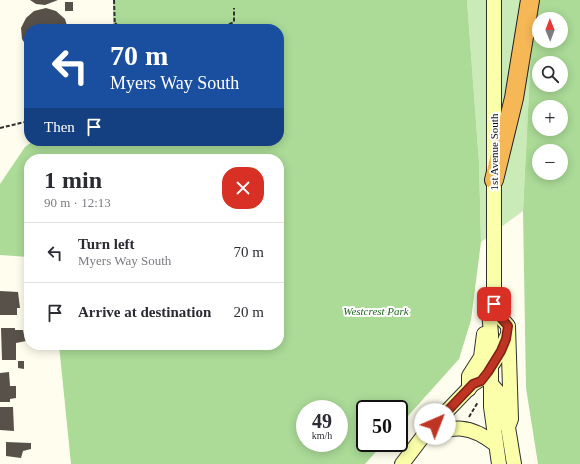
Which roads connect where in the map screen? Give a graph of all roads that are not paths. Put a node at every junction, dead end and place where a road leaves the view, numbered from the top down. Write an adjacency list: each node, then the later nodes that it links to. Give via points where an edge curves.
1 (494, 0): 3 (main road, 1st Avenue South)
2 (530, 0): 3 (highway, via 514,98)
3 (494, 180): 4 (main road, 1st Avenue South)
4 (492, 311): 5 (main road, via 495,311); 6 (main road); 7 (main road, via 484,330 481,357 469,376)
5 (508, 326): 6 (main road, via 506,339); 8 (main road, via 511,419)
6 (488, 376): 7 (main road); 8 (main road, via 498,392 502,422); 10 (main road)
7 (475, 393): 9 (main road)
8 (508, 427): 13 (main road)
9 (424, 435): 10 (main road, via 464,428 474,430); 11 (main road)
10 (494, 444): 12 (main road)
11 (402, 464)
12 (499, 464)
13 (514, 464)

